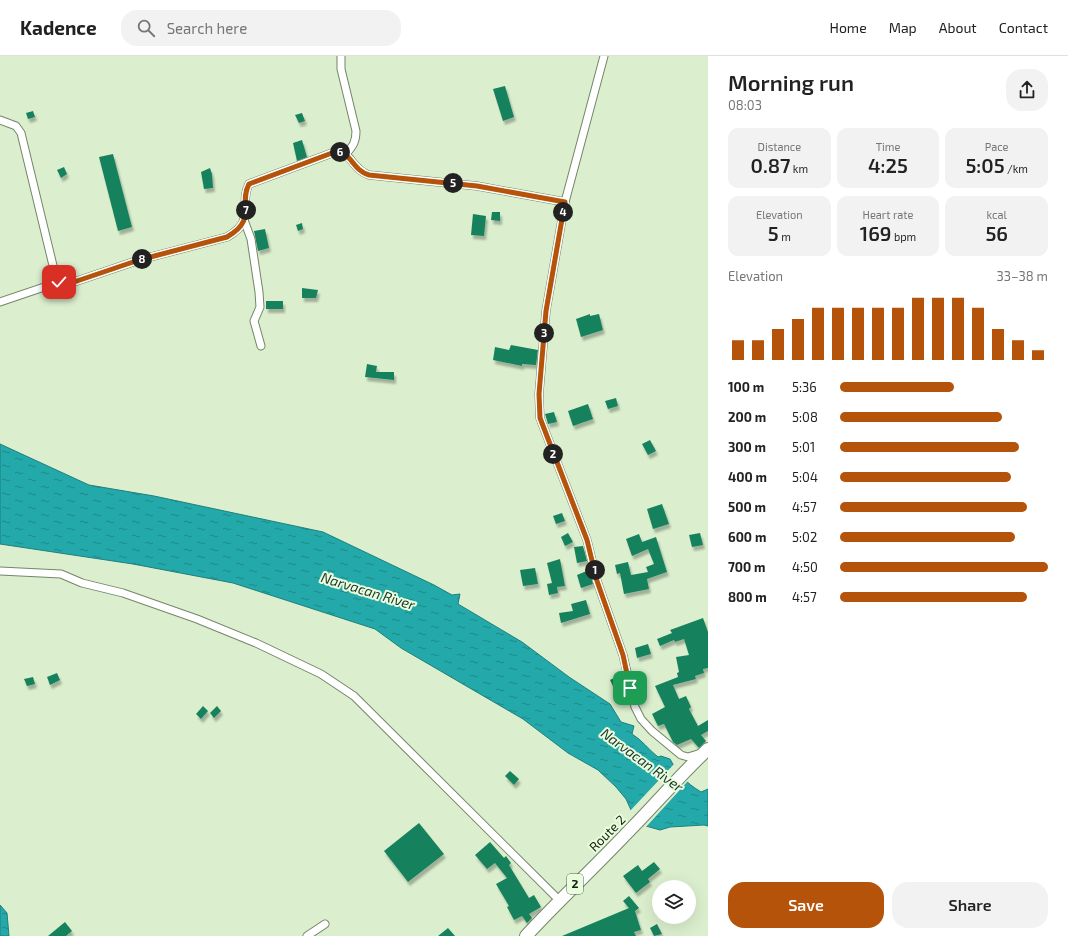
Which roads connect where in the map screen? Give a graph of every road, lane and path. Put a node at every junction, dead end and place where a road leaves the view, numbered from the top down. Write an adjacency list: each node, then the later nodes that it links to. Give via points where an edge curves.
1 (341, 56): 4 (street, via 341,69 356,131 356,139)
2 (604, 56): 5 (street)
3 (0, 120): 7 (street, via 16,126 21,133)
4 (346, 154): 5 (street, via 358,171 369,175 477,186); 6 (street, via 332,153 250,182 247,187)
5 (565, 202): 11 (street, via 546,311 539,394 540,418 587,540 597,581 623,655 635,707 641,719 681,755 695,756)
6 (244, 220): 7 (street, via 227,237 139,260 74,282); 9 (street, via 251,239 259,292 260,307 254,321)
7 (59, 282): 8 (street)
8 (0, 302)
9 (261, 346)
10 (0, 571): 12 (street, via 60,574 82,583 123,593 256,643 321,674 354,696)
11 (708, 749): 12 (highway, Route 2 / 2)
12 (559, 900): 15 (highway, Route 2 / 2)
13 (325, 924): 14 (street)
14 (307, 936)
15 (526, 936)

